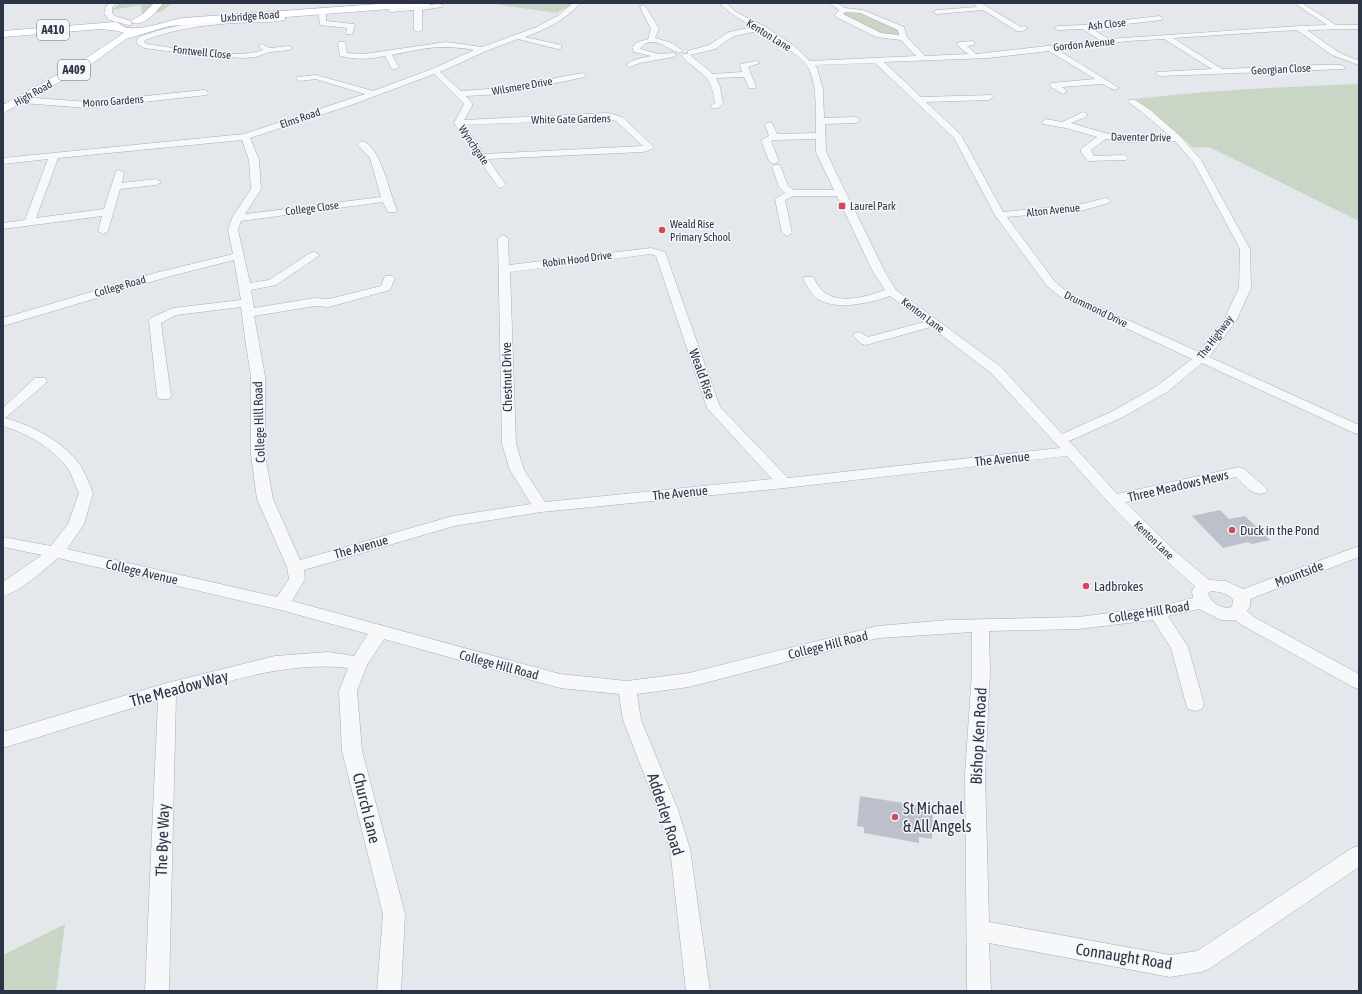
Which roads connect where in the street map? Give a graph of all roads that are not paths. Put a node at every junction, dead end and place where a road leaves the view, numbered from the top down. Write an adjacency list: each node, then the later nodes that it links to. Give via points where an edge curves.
1 (113, 3): 26 (street, via 108,13)
2 (159, 3): 18 (main road)
3 (576, 3): 31 (street, Elms Road, via 562,17 540,29)
4 (722, 3): 22 (street, Kenton Lane)
5 (832, 3): 13 (street)
6 (976, 3): 11 (street)
7 (1297, 3): 20 (street)
8 (424, 6): 9 (street); 12 (street); 14 (main road, Uxbridge Road); 27 (street)
9 (440, 6)
10 (643, 7): 35 (street, via 655,29)
11 (985, 8): 15 (street); 23 (street, via 1020,29)
12 (391, 10)
13 (844, 10): 34 (street, via 861,11 901,29); 34 (street, via 838,15 879,35)
14 (322, 11): 16 (main road, Uxbridge Road); 28 (street, via 323,23 351,26)
15 (937, 12)
16 (276, 17): 18 (main road, Uxbridge Road, via 168,23); 30 (street, Fontwell Close, via 196,24)
17 (1159, 18): 19 (street, Ash Close)
18 (151, 21): 26 (main road); 30 (main road, High Road)
19 (1083, 27): 24 (street, Ash Close); 36 (street, Ash Close)
20 (1334, 27): 21 (street, Gordon Avenue); 25 (street, Gordon Avenue)
21 (1359, 27)
22 (761, 28): 45 (street, via 732,34 712,47); 51 (street, Kenton Lane)
23 (1024, 28)
24 (1058, 28)
25 (1299, 28): 32 (street, Gordon Avenue); 52 (street, via 1325,46)
26 (125, 29): 29 (main road, A410, via 104,27); 30 (main road, High Road / A409); 71 (main road, High Road / A409, via 86,63)
27 (418, 30)
28 (349, 32)
29 (3, 34)
30 (140, 35): 40 (street, Fontwell Close, via 140,43 144,46 197,53 244,56 256,55 266,48)
31 (517, 36): 42 (street, Elms Road); 44 (street, via 558,47)
32 (1166, 37): 36 (street, Gordon Avenue); 57 (street)
33 (463, 38): 39 (street)
34 (903, 38): 48 (street)
35 (651, 40): 45 (street, via 671,44); 46 (street, via 642,42 636,47 637,50)
36 (1107, 41): 41 (street, Gordon Avenue)
37 (971, 42): 47 (street, via 960,44)
38 (342, 44): 43 (street, via 343,54 346,56)
39 (446, 44): 42 (street); 43 (street, via 410,48)
40 (288, 48)
41 (1050, 48): 47 (street, Gordon Avenue); 63 (street)
42 (483, 49): 56 (street, Elms Road)
43 (388, 54): 54 (street)
44 (544, 54)
45 (682, 54): 46 (street); 61 (street)
46 (659, 56): 53 (street)
47 (974, 56): 48 (street, Gordon Avenue)
48 (923, 59): 49 (street, Gordon Avenue)
49 (878, 61): 51 (street, Gordon Avenue); 72 (street, Drummond Drive)
50 (756, 63): 58 (street, via 744,66)
51 (809, 63): 78 (street, Kenton Lane, via 817,79)
52 (1359, 63)
53 (630, 65)
54 (395, 67)
55 (1341, 67): 57 (street, Georgian Close)
56 (435, 70): 68 (street, Elms Road); 69 (street, Wynchgate)
57 (1220, 71): 59 (street, Georgian Close)
58 (748, 74): 61 (street); 64 (street)
59 (1160, 74)
60 (582, 75): 69 (street, Wilsmere Drive, via 502,91)
61 (712, 76): 74 (street, via 718,94 719,104)
62 (300, 79): 68 (street, via 316,77)
63 (1103, 81): 65 (street); 66 (street, via 1054,85)
64 (752, 86)
65 (1114, 88)
66 (1063, 91)
67 (204, 93): 71 (street, Monro Gardens, via 88,105)
68 (371, 93): 85 (street, Elms Road, via 352,102)
69 (460, 94): 80 (street, Wynchgate, via 468,106)
70 (989, 97): 72 (street)
71 (22, 100): 75 (main road, High Road / A409)
72 (919, 100): 103 (street, Drummond Drive, via 958,137)
73 (1132, 102): 87 (street, The Highway)
74 (715, 106)
75 (3, 110)
76 (1083, 115): 82 (street, via 1065,122)
77 (856, 120): 78 (street)
78 (820, 121): 83 (street, Kenton Lane)
79 (1046, 122): 82 (street, Daventer Drive)
80 (458, 123): 90 (street, Wynchgate); 90 (street, White Gate Gardens, via 608,116 619,119 649,147)
81 (769, 125): 86 (street)
82 (1066, 125): 84 (street, Daventer Drive)
83 (820, 136): 86 (street); 98 (street, Kenton Lane, via 821,152)
84 (1104, 136): 87 (street, Daventer Drive, via 1122,139); 91 (street, via 1086,149 1091,159)
85 (245, 137): 89 (street, Elms Road); 104 (street, College Hill Road, via 254,160 256,189)
86 (774, 137): 97 (street, via 766,140 784,187)
87 (1178, 138): 122 (street, The Highway, via 1198,162 1245,249 1246,288 1230,321)
88 (362, 144): 99 (street, via 374,157)
89 (54, 156): 92 (street, Elms Road); 105 (street)
90 (481, 157): 95 (street, Wynchgate)
91 (1123, 158)
92 (3, 161)
93 (119, 173): 96 (street)
94 (156, 182): 96 (street)
95 (501, 185)
96 (116, 187): 102 (street)
97 (792, 193): 98 (street); 108 (street, via 780,199)
98 (840, 193): 117 (street, Kenton Lane, via 879,272)
99 (387, 199): 101 (street); 104 (street, College Close)
100 (1105, 201): 103 (street, Alton Avenue, via 1084,206)
101 (392, 210)
102 (108, 212): 105 (street); 107 (street)
103 (1000, 215): 122 (street, Drummond Drive, via 1050,284 1066,296)
104 (237, 218): 112 (street, College Hill Road, via 233,230)
105 (30, 223): 106 (street)
106 (3, 226)
107 (103, 230)
108 (787, 233)
109 (503, 238): 113 (street, Chestnut Drive)
110 (651, 251): 113 (street, Robin Hood Drive); 130 (street, Weald Rise, via 661,254 714,408)
111 (314, 255): 116 (street, via 272,283)
112 (238, 256): 116 (street, College Hill Road); 119 (street, College Road, via 156,276)
113 (504, 268): 133 (street, Chestnut Drive, via 509,444 517,470)
114 (389, 278): 118 (street, via 386,288 330,303)
115 (808, 279): 117 (street, via 820,296 837,301 858,301)
116 (245, 287): 118 (street, College Hill Road)
117 (892, 292): 120 (street, Kenton Lane)
118 (248, 308): 124 (street, via 173,312 155,320); 137 (street, College Hill Road, via 258,376 258,455 265,499)
119 (3, 322)
120 (934, 323): 121 (street, via 866,341); 128 (street, Kenton Lane, via 996,370)
121 (860, 336)
122 (1201, 358): 127 (street, Drummond Drive); 128 (street, The Highway, via 1162,389 1118,414)
123 (40, 381): 125 (street)
124 (164, 396)
125 (3, 414)
126 (3, 422): 135 (street, via 17,425 52,446 75,468 86,493 75,527)
127 (1359, 430)
128 (1060, 440): 129 (street, Kenton Lane)
129 (1070, 451): 130 (street, The Avenue); 132 (street, Kenton Lane)
130 (784, 483): 133 (street, The Avenue)
131 (1260, 490): 132 (street, Three Meadows Mews, via 1239,472)
132 (1114, 500): 139 (street, Kenton Lane)
133 (541, 507): 137 (street, The Avenue, via 453,521)
134 (3, 542): 135 (street, College Avenue)
135 (56, 552): 138 (street); 140 (street, College Avenue)
136 (1359, 552): 141 (street, Mountside)
137 (295, 567): 140 (street, via 297,579)
138 (3, 590)
139 (1205, 594): 141 (street, via 1220,612 1232,614); 141 (street, via 1211,585 1224,586 1236,592); 142 (street, College Hill Road)
140 (281, 604): 144 (street, College Hill Road)
141 (1239, 604): 146 (street, via 1248,621)
142 (1157, 613): 143 (street, College Hill Road, via 1078,623); 149 (street, via 1179,647)
143 (980, 625): 147 (street, College Hill Road, via 878,632 689,680); 152 (street, Bishop Ken Road, via 981,672 974,774)
144 (379, 632): 145 (street, Church Lane); 147 (street, College Hill Road, via 560,682)
145 (359, 663): 148 (street, The Meadow Way, via 328,659 275,663); 154 (street, Church Lane, via 348,691 352,751 394,914)
146 (1359, 682)
147 (627, 688): 155 (street, Adderley Road, via 632,720 668,810 680,849)
148 (167, 690): 150 (street, The Meadow Way); 153 (street, The Bye Way)
149 (1195, 704)
150 (3, 740)
151 (1359, 855): 152 (street, Connaught Road, via 1201,962 1170,966)
152 (977, 930): 156 (street, Bishop Ken Road)
153 (156, 991)
154 (389, 991)
155 (698, 991)
156 (979, 991)

